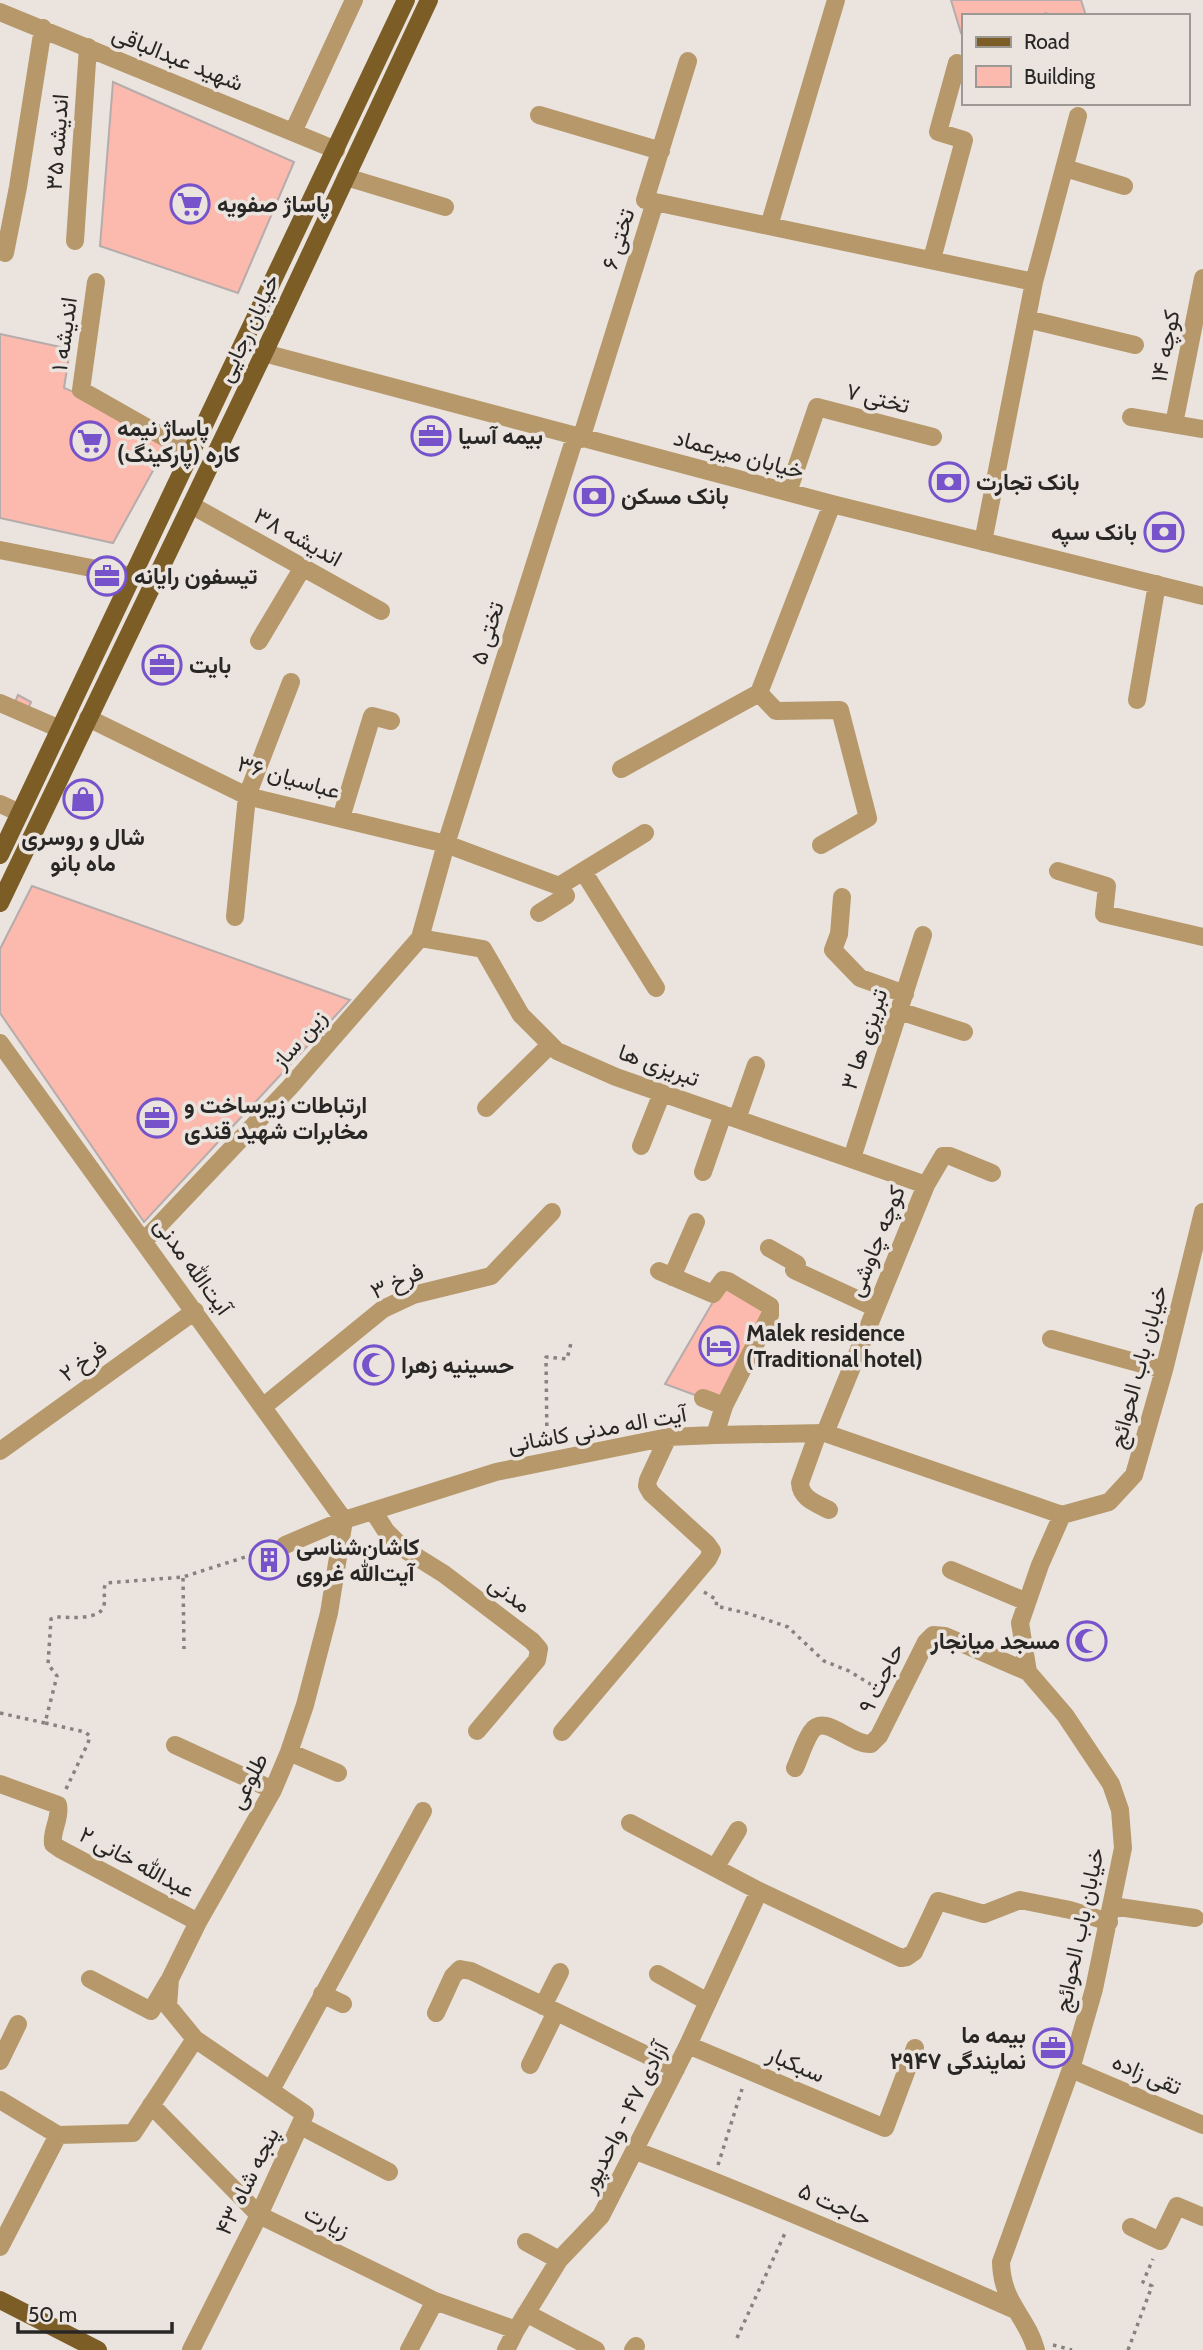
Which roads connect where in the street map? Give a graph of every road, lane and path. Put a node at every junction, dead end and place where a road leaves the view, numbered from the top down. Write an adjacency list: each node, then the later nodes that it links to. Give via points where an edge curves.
1 (354, 0): 12 (street)
2 (406, 0): 13 (main road, خیابان رجایی)
3 (429, 0): 16 (main road, خیابان رجایی)
4 (836, 0): 20 (street)
5 (0, 12): 6 (street, شهید عبدالباقی)
6 (43, 28): 7 (street, شهید عبدالباقی); 22 (street)
7 (88, 47): 12 (street, شهید عبدالباقی); 21 (street, اندیشه ۳۵)
8 (688, 61): 14 (street, تختی ۶)
9 (957, 63): 23 (street, via 938,132 964,140)
10 (539, 116): 14 (street)
11 (1078, 116): 15 (street)
12 (293, 132): 13 (street, شهید عبدالباقی)
13 (336, 150): 35 (main road, خیابان رجایی)
14 (661, 151): 18 (street, تختی ۶, via 645,200)
15 (1065, 168): 17 (street); 26 (street)
16 (346, 177): 19 (street); 29 (main road, خیابان رجایی)
17 (1124, 187)
18 (655, 202): 20 (street); 34 (street, تختی ۶)
19 (445, 207)
20 (769, 226): 23 (street)
21 (75, 241)
22 (5, 254)
23 (932, 259): 26 (street)
24 (1203, 278): 31 (street, کوچه ۱۴)
25 (96, 282): 35 (street, اندیشه ۱, via 81,390)
26 (1034, 282): 27 (street)
27 (1027, 319): 28 (street); 39 (street)
28 (1135, 345)
29 (264, 353): 34 (street, خیابان میرعماد); 38 (main road, خیابان رجایی)
30 (1130, 417): 31 (street)
31 (1174, 424): 32 (street)
32 (1203, 429)
33 (933, 437): 36 (street, تختی ۷, via 817,407)
34 (578, 438): 36 (street, خیابان میرعماد); 60 (street, تختی ۵)
35 (192, 453): 42 (main road, خیابان رجایی)
36 (789, 492): 37 (street, خیابان میرعماد)
37 (832, 504): 39 (street, خیابان میرعماد); 48 (street)
38 (191, 505): 41 (street, اندیشه ۳۸); 51 (main road, خیابان رجایی)
39 (983, 542): 43 (street, خیابان میرعماد)
40 (0, 550): 42 (street)
41 (303, 567): 45 (street, اندیشه ۳۸); 46 (street)
42 (132, 576): 53 (main road, خیابان رجایی)
43 (1157, 584): 44 (street, خیابان میرعماد); 49 (street)
44 (1203, 596)
45 (381, 611)
46 (258, 641)
47 (291, 682): 55 (street)
48 (759, 693): 54 (street); 61 (street, via 776,711 840,710 868,818)
49 (1136, 700)
50 (0, 703): 53 (street)
51 (88, 718): 55 (street, عباسیان ۳۶); 67 (main road, خیابان رجایی)
52 (391, 721): 58 (street, via 372,716)
53 (60, 729): 57 (main road, خیابان رجایی)
54 (621, 769)
55 (247, 796): 58 (street, عباسیان ۳۶); 69 (street)
56 (0, 804): 57 (street)
57 (20, 813): 62 (main road, خیابان رجایی)
58 (341, 818): 60 (street, عباسیان ۳۶)
59 (645, 833): 63 (street)
60 (446, 844): 65 (street, عباسیان ۳۶); 72 (street, زین ساز)
61 (821, 845)
62 (0, 855)
63 (583, 871): 65 (street); 73 (street)
64 (1058, 871): 71 (street, via 1107,887 1104,914)
65 (559, 886): 68 (street, via 566,896)
66 (842, 897): 74 (street, via 833,950 860,978)
67 (0, 902)
68 (539, 913)
69 (235, 917)
70 (923, 935): 74 (street, تبریزی ها ۳)
71 (1203, 937)
72 (420, 938): 77 (street, تبریزی ها, via 483,949 521,1015); 90 (street, زین ساز, via 290,1087)
73 (656, 988)
74 (902, 1002): 75 (street); 83 (street, تبریزی ها ۳)
75 (964, 1032)
76 (0, 1043): 90 (street, آیت‌الله مدنی)
77 (550, 1045): 79 (street, تبریزی ها); 80 (street)
78 (755, 1065): 81 (street)
79 (662, 1093): 81 (street, تبریزی ها); 82 (street)
80 (486, 1108)
81 (730, 1117): 83 (street, تبریزی ها); 84 (street)
82 (641, 1146)
83 (852, 1158): 86 (street, تبریزی ها)
84 (703, 1172)
85 (992, 1173): 86 (street, کوچه چاوشی, via 943,1156)
86 (926, 1185): 92 (street, کوچه چاوشی)
87 (552, 1212): 98 (street, فرخ ۳, via 491,1276 413,1295 383,1309)
88 (1203, 1212): 96 (street, خیابان باب الحوائج)
89 (696, 1222): 99 (street, via 666,1274 713,1294 719,1283 728,1281 770,1307)
90 (145, 1240): 93 (street, آیت‌الله مدنی)
91 (769, 1248): 92 (street, via 797,1264 794,1270)
92 (876, 1308): 100 (street, کوچه چاوشی)
93 (195, 1311): 98 (street, آیت‌الله مدنی); 103 (street, فرخ ۲)
94 (1051, 1339): 96 (street)
95 (571, 1343): 104 (path, via 568,1359 546,1357)
96 (1164, 1370): 107 (street, خیابان باب الحوائج, via 1134,1475 1109,1502)
97 (703, 1398): 99 (street)
98 (264, 1406): 108 (street, آیت‌الله مدنی)
99 (724, 1406): 101 (street)
100 (822, 1433): 101 (street, آیت اله مدنی کاشانی); 105 (street, کوچه چاوشی, via 800,1491); 107 (street, آیت اله مدنی کاشانی)
101 (715, 1435): 102 (street, آیت اله مدنی کاشانی)
102 (668, 1437): 104 (street, آیت اله مدنی کاشانی); 112 (street, via 647,1486 712,1550)
103 (0, 1451)
104 (547, 1462): 106 (street, آیت اله مدنی کاشانی, via 496,1472)
105 (829, 1510)
106 (373, 1511): 108 (street, آیت اله مدنی کاشانی); 119 (street, مدنی, via 404,1549 444,1574 539,1649 537,1660)
107 (1062, 1515): 113 (street)
108 (344, 1520): 109 (street, آیت اله مدنی کاشانی); 122 (street, طلوعی, via 329,1614)
109 (285, 1545): 111 (path)
110 (951, 1570): 113 (street)
111 (183, 1577): 114 (path); 118 (path, via 106,1583 102,1612 51,1619 48,1664 57,1676)
112 (688, 1582): 116 (path, via 717,1600 716,1606 788,1627 824,1661); 120 (street)
113 (1027, 1602): 115 (street, via 1020,1623)
114 (184, 1649)
115 (1028, 1672): 116 (street, حاجت ۹, via 933,1635); 133 (street, خیابان باب الحوائج, via 1065,1715 1111,1784 1120,1810 1123,1848)
116 (897, 1701): 123 (street, حاجت ۹, via 871,1744 862,1745 826,1725 818,1726)
117 (0, 1713): 118 (path)
118 (45, 1723): 127 (path, via 90,1736)
119 (477, 1731)
120 (562, 1732)
121 (176, 1745): 126 (street)
122 (289, 1752): 124 (street); 126 (street, طلوعی)
123 (795, 1768)
124 (338, 1773)
125 (0, 1784): 127 (street)
126 (273, 1790): 135 (street, طلوعی)
127 (58, 1805): 135 (street, عبدالله خانی ۲, via 53,1844)
128 (423, 1811): 140 (street)
129 (630, 1823): 131 (street)
130 (738, 1830): 131 (street)
131 (715, 1868): 132 (street)
132 (759, 1891): 133 (street, via 901,1958 914,1952 938,1901 984,1914 1020,1900); 141 (street, آزادی ۴۷ - واحدپور)
133 (1110, 1914): 134 (street); 152 (street, خیابان باب الحوائج)
134 (1195, 1918)
135 (198, 1922): 139 (street, طلوعی)
136 (560, 1972): 143 (street)
137 (658, 1975): 141 (street)
138 (90, 1979): 139 (street, طلوعی, via 151,2011)
139 (170, 1979): 146 (street, via 168,2006)
140 (322, 1994): 142 (street); 154 (street)
141 (708, 2002): 147 (street, آزادی ۴۷ - واحدپور)
142 (343, 2004)
143 (550, 2009): 144 (street, via 460,1969); 150 (street); 151 (street)
144 (436, 2013)
145 (18, 2024): 149 (street)
146 (195, 2039): 154 (street, پنجه شاه ۴۳); 156 (street)
147 (688, 2045): 151 (street, آزادی ۴۷ - واحدپور); 153 (street, سبکبار)
148 (915, 2048): 153 (street, سبکبار, via 885,2128)
149 (0, 2061)
150 (530, 2065)
151 (676, 2069): 160 (street, آزادی ۴۷ - واحدپور)
152 (1071, 2069): 157 (street, تقی زاده); 173 (street, خیابان باب الحوائج, via 1001,2262 1001,2280)
153 (747, 2070): 162 (path)
154 (271, 2090): 158 (street, پنجه شاه ۴۳, via 305,2114)
155 (0, 2100): 159 (street)
156 (151, 2105): 159 (street, via 133,2133); 164 (street, زیارت)
157 (1203, 2125)
158 (301, 2126): 161 (street); 164 (street, پنجه شاه ۴۳)
159 (58, 2135): 169 (street)
160 (636, 2151): 162 (street, حاجت ۵); 170 (street, آزادی ۴۷ - واحدپور, via 601,2216)
161 (389, 2172)
162 (713, 2180): 163 (street, حاجت ۵)
163 (794, 2214): 173 (street, حاجت ۵); 176 (path)
164 (259, 2215): 172 (street, زیارت); 179 (street, پنجه شاه ۴۳)
165 (1203, 2217): 167 (street, via 1177,2206)
166 (1131, 2227): 167 (street)
167 (1160, 2241): 184 (path, via 1143,2283 1152,2286)
168 (526, 2242): 170 (street)
169 (0, 2248)
170 (559, 2260): 174 (street, آزادی ۴۷ - واحدپور)
171 (0, 2300): 177 (main road)
172 (435, 2301): 175 (street, زیارت); 180 (street)
173 (1013, 2309): 183 (street, خیابان باب الحوائج)
174 (526, 2313): 175 (street, آزادی ۴۷ - واحدپور); 182 (street)
175 (516, 2330): 181 (street, آزادی ۴۷ - واحدپور)
176 (737, 2337)
177 (77, 2345): 178 (main road)
178 (97, 2350)
179 (191, 2350)
180 (410, 2350)
181 (506, 2350)
182 (596, 2350)
183 (1036, 2350)
184 (1128, 2350)

